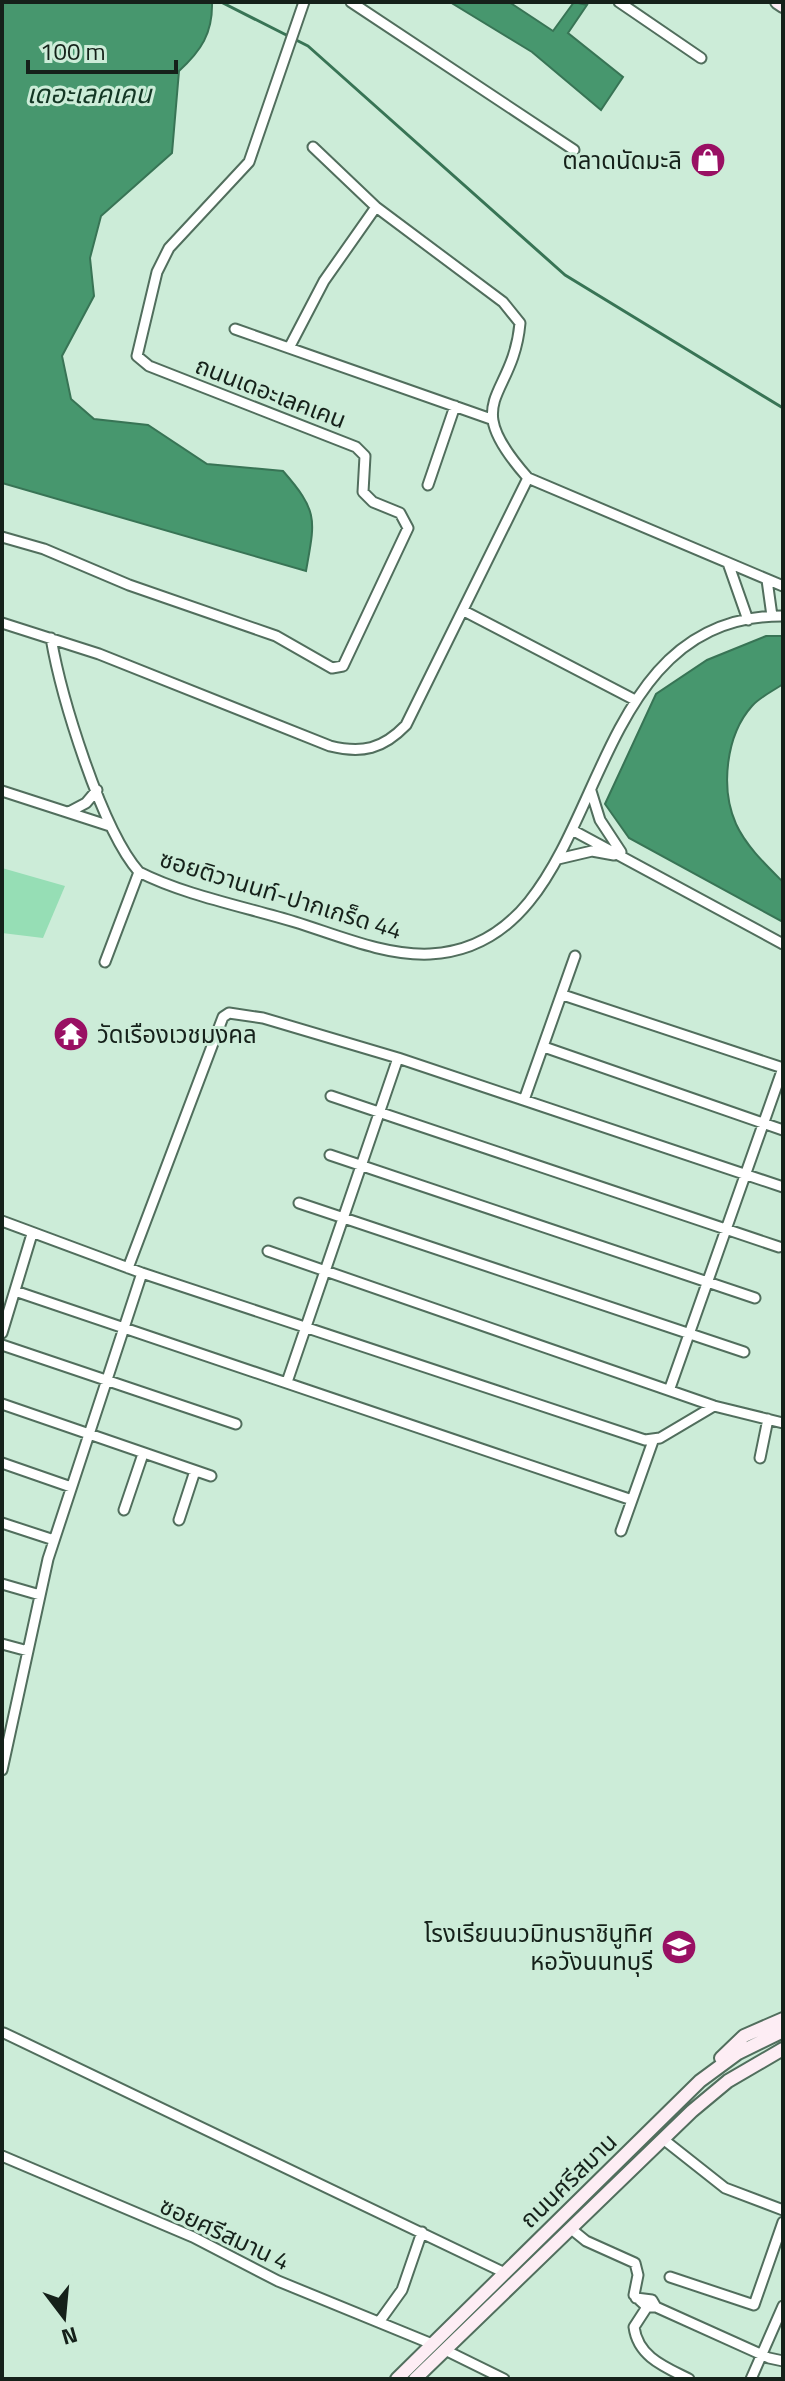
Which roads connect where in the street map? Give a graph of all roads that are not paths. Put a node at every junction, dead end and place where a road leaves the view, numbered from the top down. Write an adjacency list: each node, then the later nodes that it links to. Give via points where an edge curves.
1 (304, 2): 16 (street, ถนนเดอะเลคเคน, via 249,162 169,248 157,272 137,356 149,366 362,451 367,461 363,492 400,513 408,528 343,666 332,668 276,636)
2 (351, 2): 8 (street)
3 (619, 2): 6 (street)
4 (777, 2): 5 (main road)
5 (783, 6)
6 (701, 58)
7 (313, 147): 9 (street)
8 (574, 150)
9 (376, 207): 11 (street, via 324,281); 13 (street, via 503,302 520,323 518,347 495,392)
10 (235, 329): 11 (street)
11 (289, 348): 12 (street)
12 (455, 406): 13 (street); 15 (street)
13 (491, 419): 14 (street, via 505,451)
14 (528, 478): 17 (street); 20 (street)
15 (428, 485)
16 (2, 537)
17 (727, 562): 18 (street); 23 (street)
18 (767, 580): 19 (street); 21 (street)
19 (783, 586)
20 (464, 611): 25 (street, via 406,725 392,740 364,751 330,746); 26 (street)
21 (772, 616): 22 (street, ซอยติวานนท์-ปากเกร็ด 44); 23 (street, ซอยติวานนท์-ปากเกร็ด 44)
22 (783, 616)
23 (748, 620): 26 (street, ซอยติวานนท์-ปากเกร็ด 44, via 697,636 666,661)
24 (2, 623): 25 (street)
25 (51, 638): 27 (street, ซอยติวานนท์-ปากเกร็ด 44)
26 (635, 700): 29 (street, ซอยติวานนท์-ปากเกร็ด 44, via 608,746)
27 (97, 790): 30 (street); 31 (street, ซอยติวานนท์-ปากเกร็ด 44)
28 (2, 791): 30 (street)
29 (591, 791): 32 (street, ซอยติวานนท์-ปากเกร็ด 44); 33 (street, via 600,820)
30 (69, 812): 31 (street)
31 (110, 826): 35 (street, ซอยติวานนท์-ปากเกร็ด 44)
32 (574, 831): 33 (street); 34 (street, ซอยติวานนท์-ปากเกร็ด 44)
33 (625, 857): 34 (street, via 592,851); 36 (street)
34 (557, 860): 35 (street, ซอยติวานนท์-ปากเกร็ด 44, via 520,911 500,927 432,954 374,945)
35 (139, 872): 38 (street)
36 (783, 944)
37 (575, 956): 39 (street)
38 (105, 962)
39 (563, 995): 40 (street); 42 (street)
40 (544, 1047): 44 (street); 46 (street)
41 (398, 1058): 44 (street); 45 (street); 59 (street, via 263,1018 226,1014)
42 (783, 1068): 46 (street)
43 (331, 1096): 45 (street)
44 (524, 1100): 50 (street)
45 (380, 1112): 49 (street); 55 (street)
46 (764, 1123): 47 (street); 50 (street)
47 (783, 1130)
48 (330, 1155): 49 (street)
49 (362, 1165): 53 (street); 62 (street)
50 (746, 1174): 51 (street); 55 (street)
51 (783, 1187)
52 (299, 1203): 53 (street)
53 (344, 1218): 60 (street); 68 (street)
54 (2, 1221): 56 (street)
55 (726, 1229): 57 (street); 62 (street)
56 (32, 1234): 59 (street); 63 (street)
57 (779, 1247)
58 (268, 1251): 60 (street)
59 (128, 1268): 61 (street)
60 (326, 1271): 66 (street); 73 (street)
61 (142, 1273): 65 (street); 66 (street)
62 (708, 1282): 64 (street); 68 (street)
63 (15, 1291): 65 (street); 67 (street)
64 (755, 1298)
65 (122, 1327): 71 (street); 72 (street)
66 (306, 1327): 72 (street); 80 (street)
67 (2, 1333)
68 (689, 1333): 70 (street); 73 (street)
69 (2, 1345): 71 (street)
70 (744, 1352)
71 (105, 1380): 78 (street); 79 (street)
72 (287, 1382): 87 (street)
73 (670, 1388): 75 (street)
74 (2, 1404): 79 (street)
75 (714, 1406): 76 (street); 80 (street)
76 (768, 1419): 77 (street); 82 (street)
77 (783, 1423)
78 (236, 1424)
79 (88, 1435): 81 (street); 86 (street)
80 (653, 1441): 87 (street)
81 (143, 1454): 84 (street); 88 (street)
82 (760, 1458)
83 (2, 1463): 86 (street)
84 (195, 1471): 85 (street); 89 (street)
85 (211, 1476)
86 (71, 1487): 92 (street)
87 (632, 1500): 91 (street)
88 (124, 1510)
89 (179, 1520)
90 (2, 1523): 92 (street)
91 (621, 1531)
92 (54, 1540): 94 (street)
93 (2, 1584): 94 (street)
94 (40, 1595): 96 (street)
95 (2, 1644): 96 (street)
96 (28, 1651): 97 (street)
97 (2, 1770)
98 (783, 2019): 104 (main road, via 744,2036)
99 (783, 2031): 104 (main road, ถนนศรีสมาน, via 738,2053)
100 (4, 2033): 110 (street)
101 (783, 2049): 103 (main road, ถนนศรีสมาน)
102 (783, 2059): 103 (main road)
103 (751, 2066): 105 (main road, ถนนศรีสมาน, via 708,2096)
104 (700, 2081): 111 (main road, ถนนศรีสมาน)
105 (663, 2139): 107 (street, via 725,2188); 109 (main road, ถนนศรีสมาน)
106 (2, 2156): 115 (street, ซอยศรีสมาน 4)
107 (783, 2210)
108 (783, 2222): 112 (street, via 754,2305)
109 (570, 2228): 114 (street, via 635,2263 636,2298 652,2300); 117 (main road, ถนนศรีสมาน)
110 (422, 2232): 111 (street); 115 (street, via 402,2290)
111 (505, 2273): 116 (main road, ถนนศรีสมาน)
112 (670, 2277)
113 (783, 2306): 118 (street)
114 (651, 2307): 118 (street); 124 (street, via 634,2327 638,2344 652,2360)
115 (379, 2322): 116 (street, ซอยศรีสมาน 4)
116 (432, 2344): 121 (main road, ถนนศรีสมาน)
117 (445, 2350): 122 (main road, ถนนศรีสมาน); 123 (street)
118 (766, 2356): 119 (street); 120 (street); 125 (street)
119 (783, 2361)
120 (783, 2370)
121 (397, 2379)
122 (415, 2379)
123 (504, 2379)
124 (689, 2379)
125 (751, 2379)

